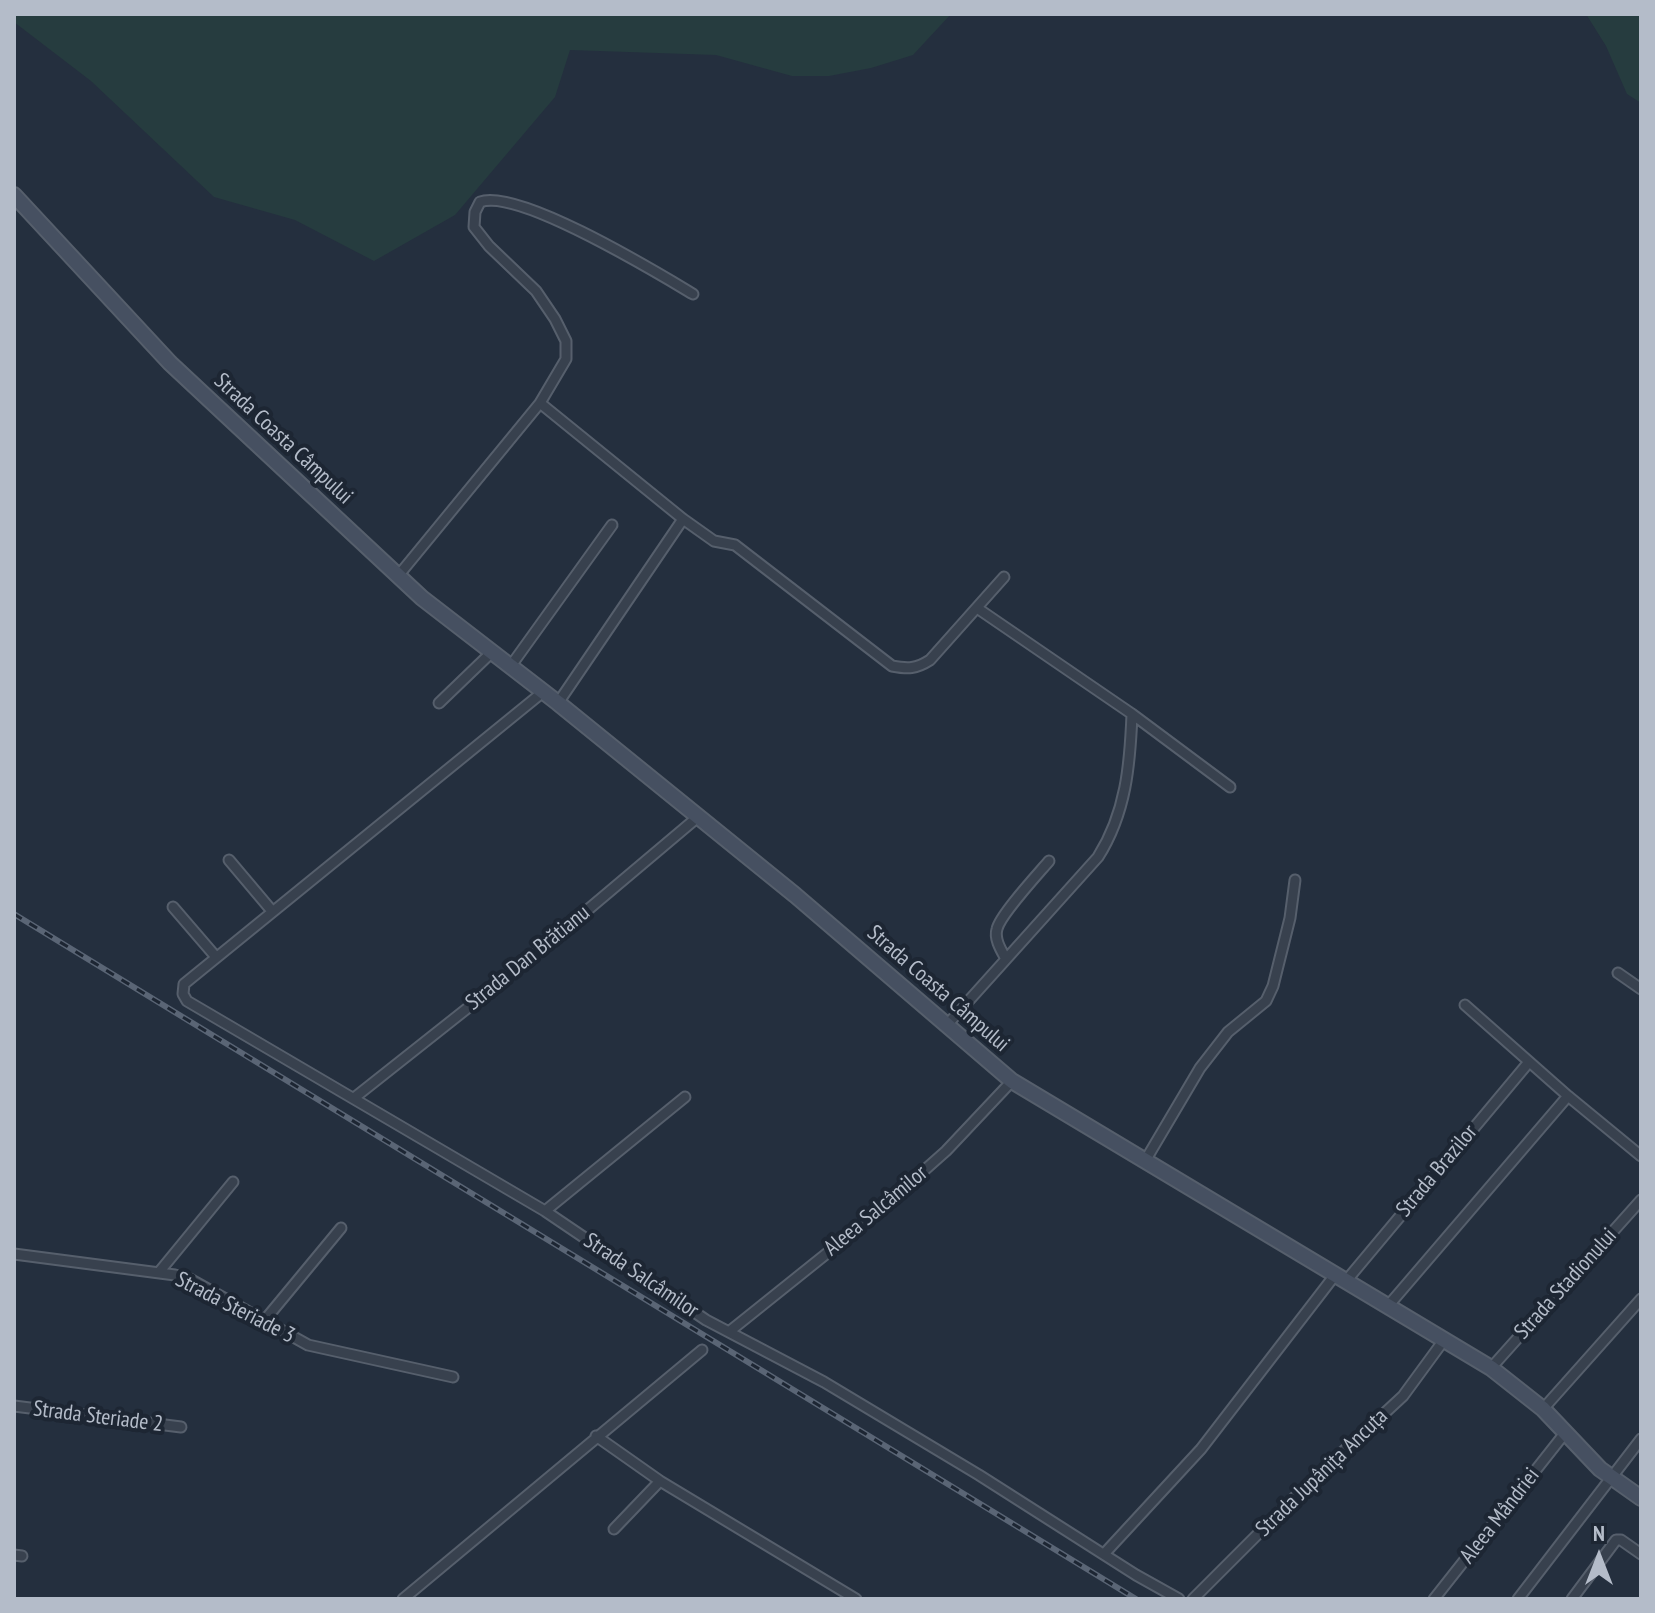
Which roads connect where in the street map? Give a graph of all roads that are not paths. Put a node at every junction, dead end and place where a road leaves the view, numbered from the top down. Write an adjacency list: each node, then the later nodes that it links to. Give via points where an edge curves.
1 (14, 195): 6 (street, Strada Coasta Câmpului, via 170,363)
2 (693, 294): 3 (street, via 581,231 504,202 480,202 474,227 536,291 566,341 566,359)
3 (540, 403): 4 (street); 6 (street)
4 (683, 519): 8 (street, via 714,541 735,545 892,666 906,669 930,660); 13 (street)
5 (612, 525): 10 (street)
6 (398, 576): 9 (street, Strada Coasta Câmpului)
7 (1004, 577): 8 (street)
8 (977, 608): 14 (street)
9 (492, 652): 10 (street, Strada Coasta Câmpului); 12 (street)
10 (510, 667): 11 (street, Strada Coasta Câmpului)
11 (543, 692): 13 (street, Strada Coasta Câmpului); 21 (street)
12 (439, 703)
13 (558, 703): 16 (street, Strada Coasta Câmpului)
14 (1132, 714): 15 (street); 23 (street, via 1130,768 1111,837)
15 (1230, 787)
16 (699, 816): 27 (street, Strada Coasta Câmpului); 32 (street, Strada Dan Brătianu)
17 (229, 860): 21 (street)
18 (1049, 861): 23 (street, via 996,929)
19 (1295, 880): 34 (street, via 1266,1001 1228,1032 1200,1068)
20 (173, 907): 22 (street)
21 (272, 911): 22 (street)
22 (216, 957): 32 (street, Strada Salcâmilor, via 184,984 187,1001)
23 (1006, 959): 27 (street)
24 (1618, 973): 25 (street)
25 (1641, 989)
26 (1465, 1005): 28 (street)
27 (946, 1026): 29 (street, Strada Coasta Câmpului)
28 (1529, 1062): 30 (street); 41 (street, Strada Brazilor)
29 (1012, 1081): 34 (street, Strada Coasta Câmpului); 45 (street, Aleea Salcâmilor, via 946,1151 866,1222)
30 (1568, 1096): 33 (street); 43 (street)
31 (685, 1097): 37 (street)
32 (354, 1098): 37 (street, Strada Salcâmilor)
33 (1641, 1156)
34 (1145, 1161): 41 (street, Strada Coasta Câmpului)
35 (233, 1182): 40 (street)
36 (1641, 1200): 48 (street, Strada Stadionului)
37 (545, 1211): 45 (street, Strada Salcâmilor)
38 (341, 1228): 44 (street)
39 (14, 1254): 40 (street, Strada Steriade 3)
40 (160, 1271): 44 (street, Strada Steriade 3, via 188,1278)
41 (1340, 1278): 43 (street, Strada Coasta Câmpului); 60 (street, via 1201,1449)
42 (1641, 1299): 51 (street)
43 (1388, 1306): 46 (street, Strada Coasta Câmpului)
44 (264, 1321): 49 (street, Strada Steriade 3, via 308,1345)
45 (730, 1331): 60 (street, Strada Salcâmilor)
46 (1444, 1340): 48 (street, Strada Coasta Câmpului); 65 (street, Strada Jupânița Ancuța, via 1383,1417)
47 (702, 1350): 54 (street)
48 (1491, 1368): 51 (street, Strada Coasta Câmpului)
49 (453, 1377)
50 (14, 1406): 52 (street, Strada Steriade 2)
51 (1543, 1409): 53 (street, Strada Coasta Câmpului)
52 (181, 1427)
53 (1565, 1433): 56 (street, Strada Coasta Câmpului); 66 (street, Aleea Mândriei)
54 (596, 1436): 57 (street); 62 (street)
55 (1641, 1439): 56 (street)
56 (1611, 1476): 58 (street, Strada Coasta Câmpului); 67 (street)
57 (660, 1481): 59 (street); 63 (street)
58 (1641, 1498)
59 (614, 1529)
60 (1104, 1554): 64 (street, Strada Salcâmilor)
61 (1641, 1554): 68 (street, via 1616,1540)
62 (403, 1599)
63 (856, 1599)
64 (1179, 1599)
65 (1193, 1599)
66 (1434, 1599)
67 (1518, 1599)
68 (1572, 1599)

